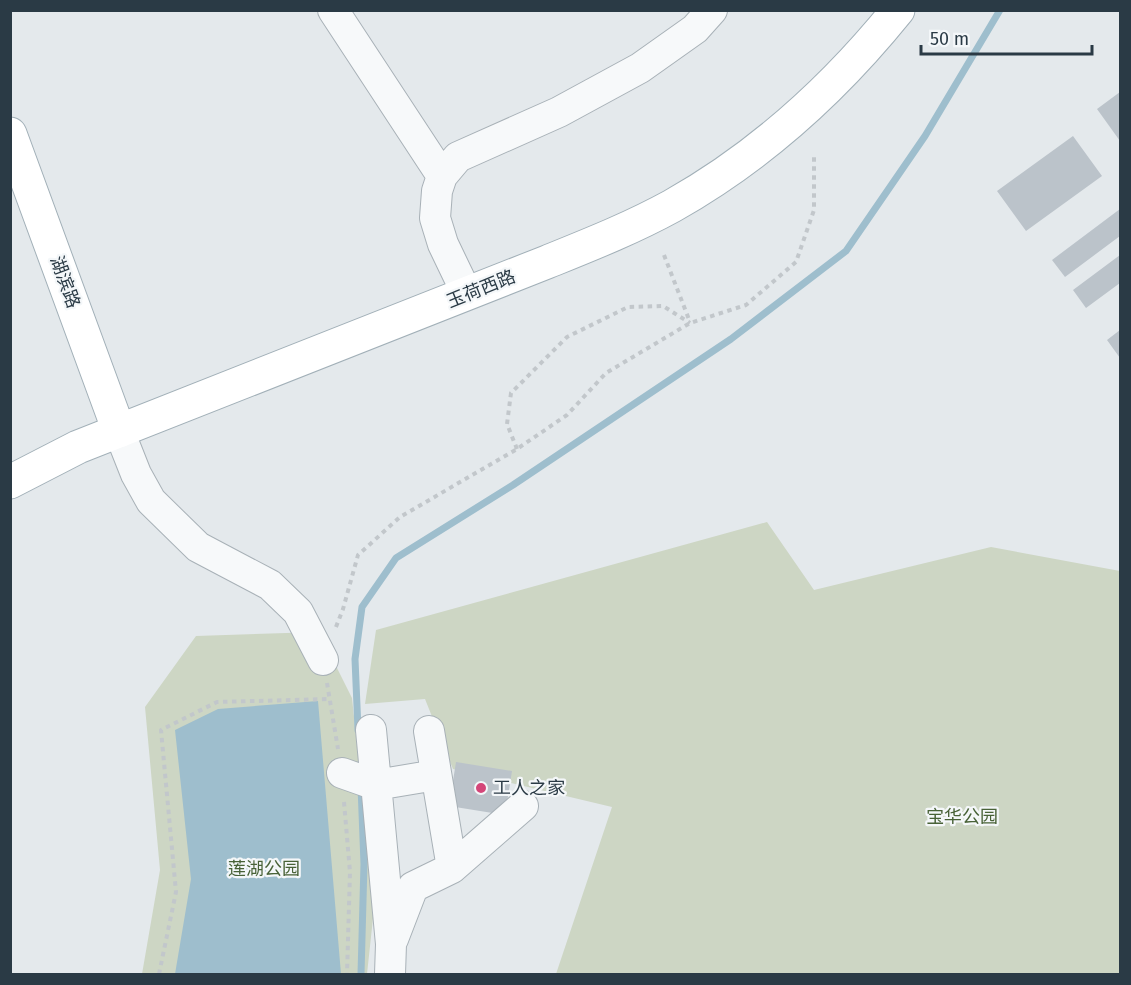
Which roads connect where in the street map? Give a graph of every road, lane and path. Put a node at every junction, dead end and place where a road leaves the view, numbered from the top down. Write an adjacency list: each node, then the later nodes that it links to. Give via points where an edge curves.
1 (333, 10): 6 (street)
2 (712, 10): 6 (street, via 695,29 640,68 559,112 458,157)
3 (898, 10): 8 (main road, 玉荷西路, via 853,63 805,109 713,180 644,220)
4 (10, 134): 10 (main road, 湖滨路)
5 (814, 154): 9 (path, via 814,210 796,262 746,305)
6 (442, 176): 8 (street, via 435,218)
7 (664, 255): 9 (path)
8 (467, 294): 10 (main road, 玉荷西路)
9 (690, 323): 11 (path, via 606,373 567,415); 11 (path, via 663,306 628,308 567,337 511,393 507,424)
10 (118, 431): 12 (main road, 玉荷西路); 13 (street, via 151,501 198,547 270,585 298,612)
11 (517, 449): 13 (path, via 400,517 358,555)
12 (10, 482)
13 (323, 660): 14 (path)
14 (329, 699): 17 (path); 23 (path, via 217,702 161,730 176,892)
15 (371, 730): 19 (street)
16 (429, 730): 18 (street)
17 (342, 772): 19 (street); 24 (path, via 350,872)
18 (436, 775): 19 (street); 21 (street)
19 (376, 785): 22 (street)
20 (523, 806): 21 (street)
21 (452, 868): 22 (street, via 413,887)
22 (391, 944): 25 (street)
23 (159, 975)
24 (347, 975)
25 (390, 975)

